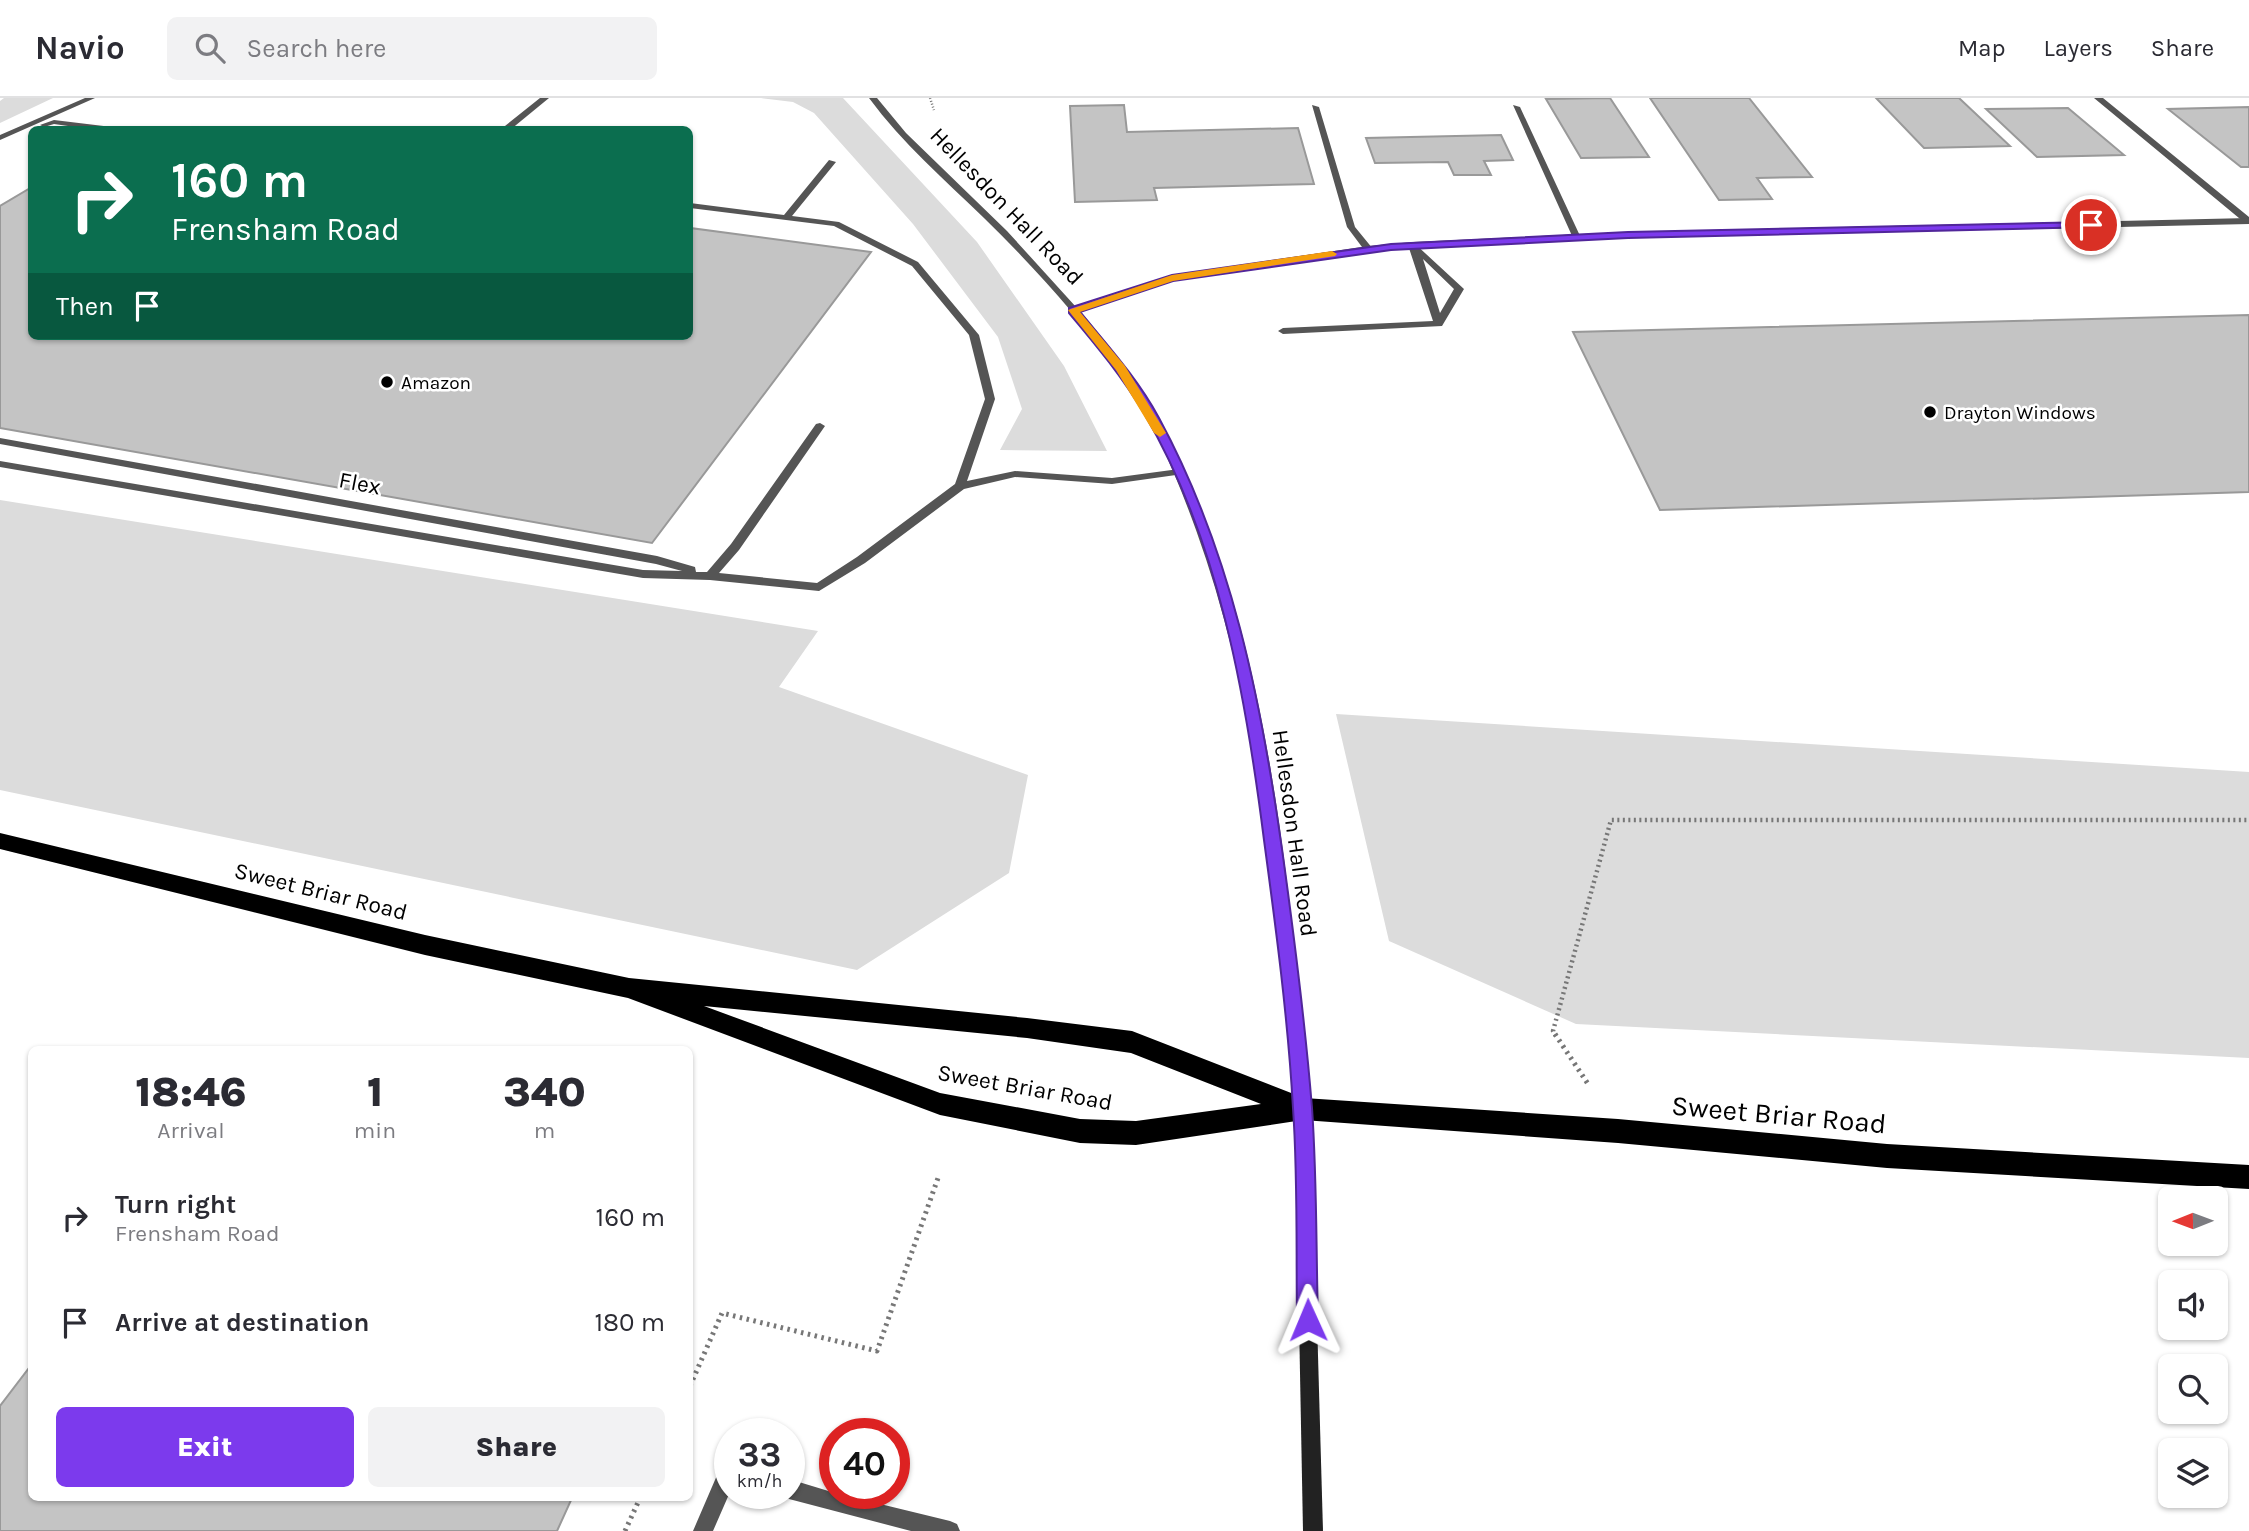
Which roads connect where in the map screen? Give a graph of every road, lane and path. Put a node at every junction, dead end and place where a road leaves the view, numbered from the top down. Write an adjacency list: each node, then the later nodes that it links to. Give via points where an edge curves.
1 (91, 98): 7 (street)
2 (545, 98): 10 (street)
3 (873, 98): 21 (street, Hellesdon Hall Road)
4 (2098, 98): 17 (street)
5 (1315, 107): 20 (street, via 1351,227)
6 (1516, 107): 18 (street)
7 (30, 126)
8 (43, 126): 9 (street, via 54,122)
9 (87, 126)
10 (509, 126)
11 (28, 127): 13 (street)
12 (28, 131): 13 (street)
13 (0, 140)
14 (832, 162): 16 (street)
15 (693, 206): 16 (street)
16 (786, 218): 28 (street, via 836,224 915,264 974,335 990,399)
17 (2248, 221): 18 (street)
18 (1577, 238): 19 (street)
19 (1413, 245): 20 (street); 22 (street); 22 (street, via 1459,289)
20 (1368, 249): 21 (street, via 1172,278)
21 (1073, 310): 27 (street, Hellesdon Hall Road, via 1121,368)
22 (1439, 324): 23 (street)
23 (1283, 331)
24 (820, 426): 29 (street)
25 (0, 441): 29 (street, Flex, via 657,559)
26 (0, 464): 29 (street, via 643,574)
27 (1179, 472): 28 (street, via 1112,481 1015,474); 34 (street, Hellesdon Hall Road, via 1211,549 1234,626 1259,741)
28 (960, 486): 29 (street, via 819,587)
29 (710, 576)
30 (2249, 820): 33 (path, via 1611,820)
31 (0, 841): 32 (highway, Sweet Briar Road, via 425,945)
32 (629, 988): 34 (highway, Sweet Briar Road, via 1132,1042); 34 (highway, Sweet Briar Road, via 940,1104 1080,1131 1136,1133)
33 (1553, 1031)
34 (1303, 1109): 35 (highway, Sweet Briar Road, via 1887,1156); 44 (street, Hellesdon Hall Road)
35 (2249, 1177)
36 (938, 1178): 37 (path, via 877,1351 722,1313)
37 (693, 1379)
38 (805, 1493): 43 (street)
39 (639, 1501): 41 (path)
40 (714, 1507): 42 (street)
41 (625, 1531)
42 (704, 1531)
43 (950, 1531)
44 (1313, 1531)

